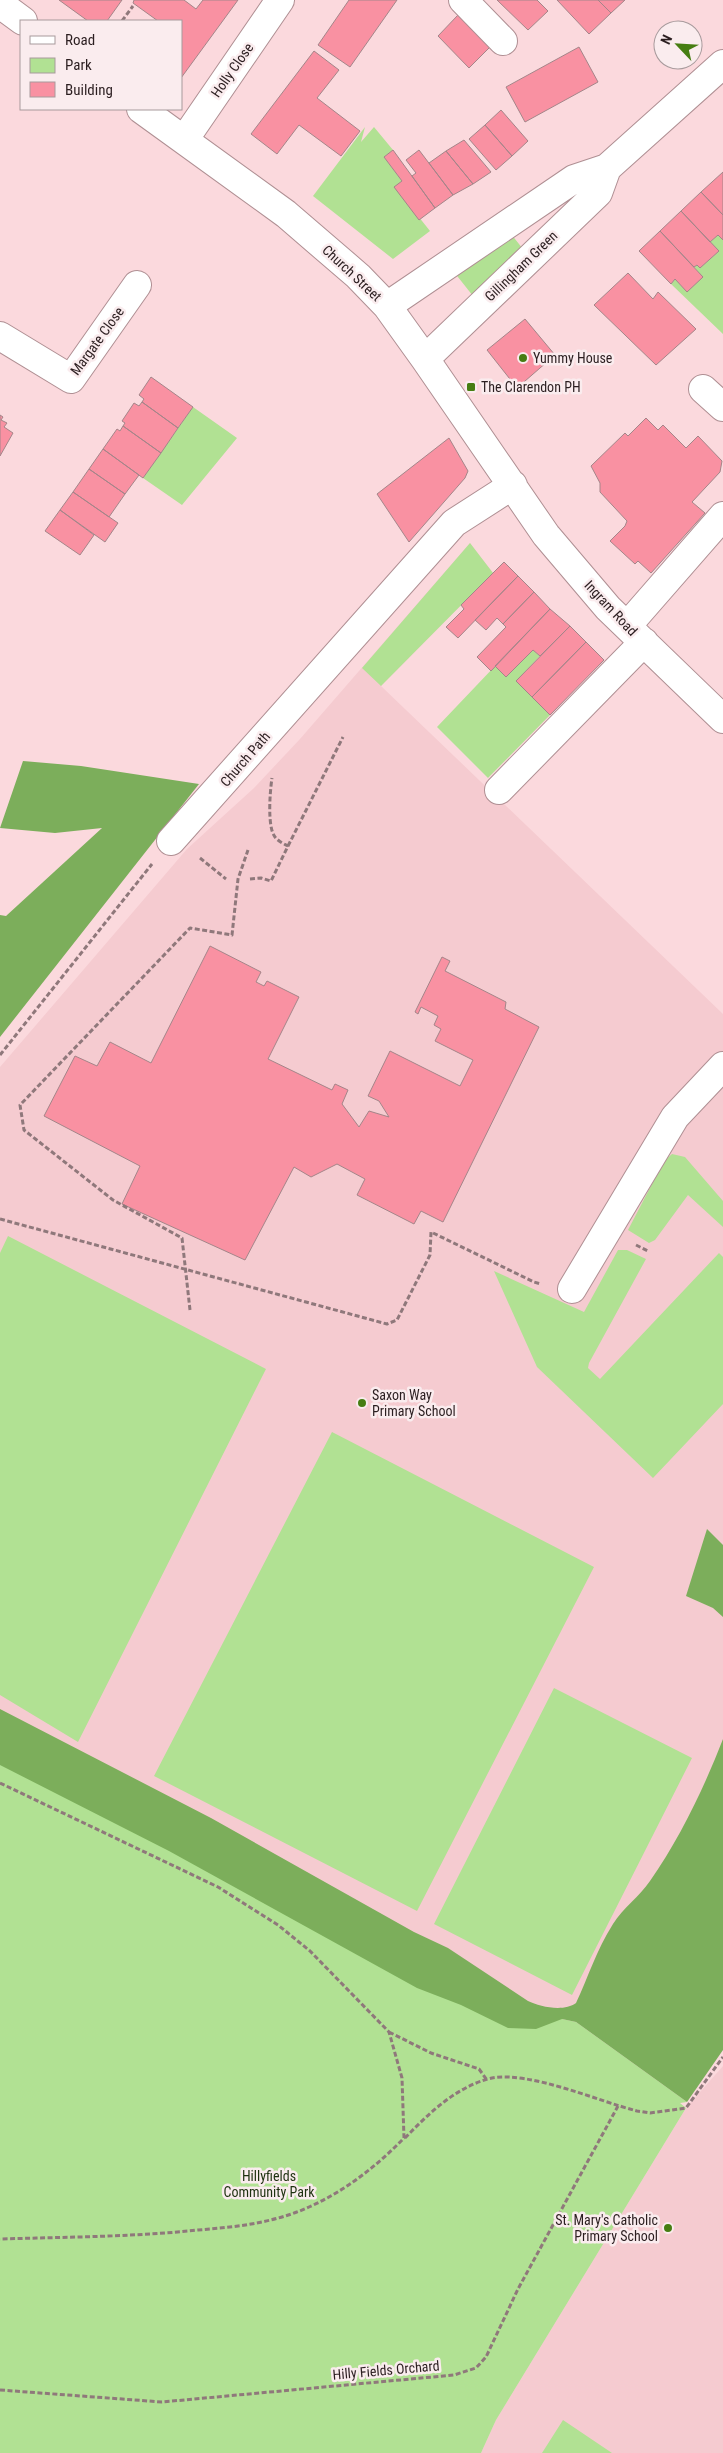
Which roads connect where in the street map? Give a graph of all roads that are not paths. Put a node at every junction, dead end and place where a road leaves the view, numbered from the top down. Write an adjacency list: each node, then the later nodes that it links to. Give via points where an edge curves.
1 (280, 0): 8 (street, Holly Close)
2 (463, 0): 5 (street)
3 (0, 4): 4 (street)
4 (22, 20)
5 (503, 41)
6 (723, 64): 9 (street, Gillingham Green)
7 (142, 110): 8 (street, Church Street)
8 (184, 140): 11 (street, Church Street, via 286,214 358,276)
9 (607, 168): 11 (street, Gillingham Green, via 574,179); 13 (street, Gillingham Green, via 598,193)
10 (137, 285): 12 (street, Margate Close, via 71,379)
11 (386, 306): 13 (street, Church Street)
12 (0, 336)
13 (425, 359): 14 (street, Church Street)
14 (514, 485): 16 (street, Ingram Road, via 546,535); 19 (street, Church Path, via 454,523)
15 (723, 516): 16 (street)
16 (635, 634): 17 (street, Ingram Road); 18 (street)
17 (723, 719)
18 (499, 790)
19 (171, 840)
20 (723, 1066): 21 (street, via 675,1117)
21 (572, 1289)

